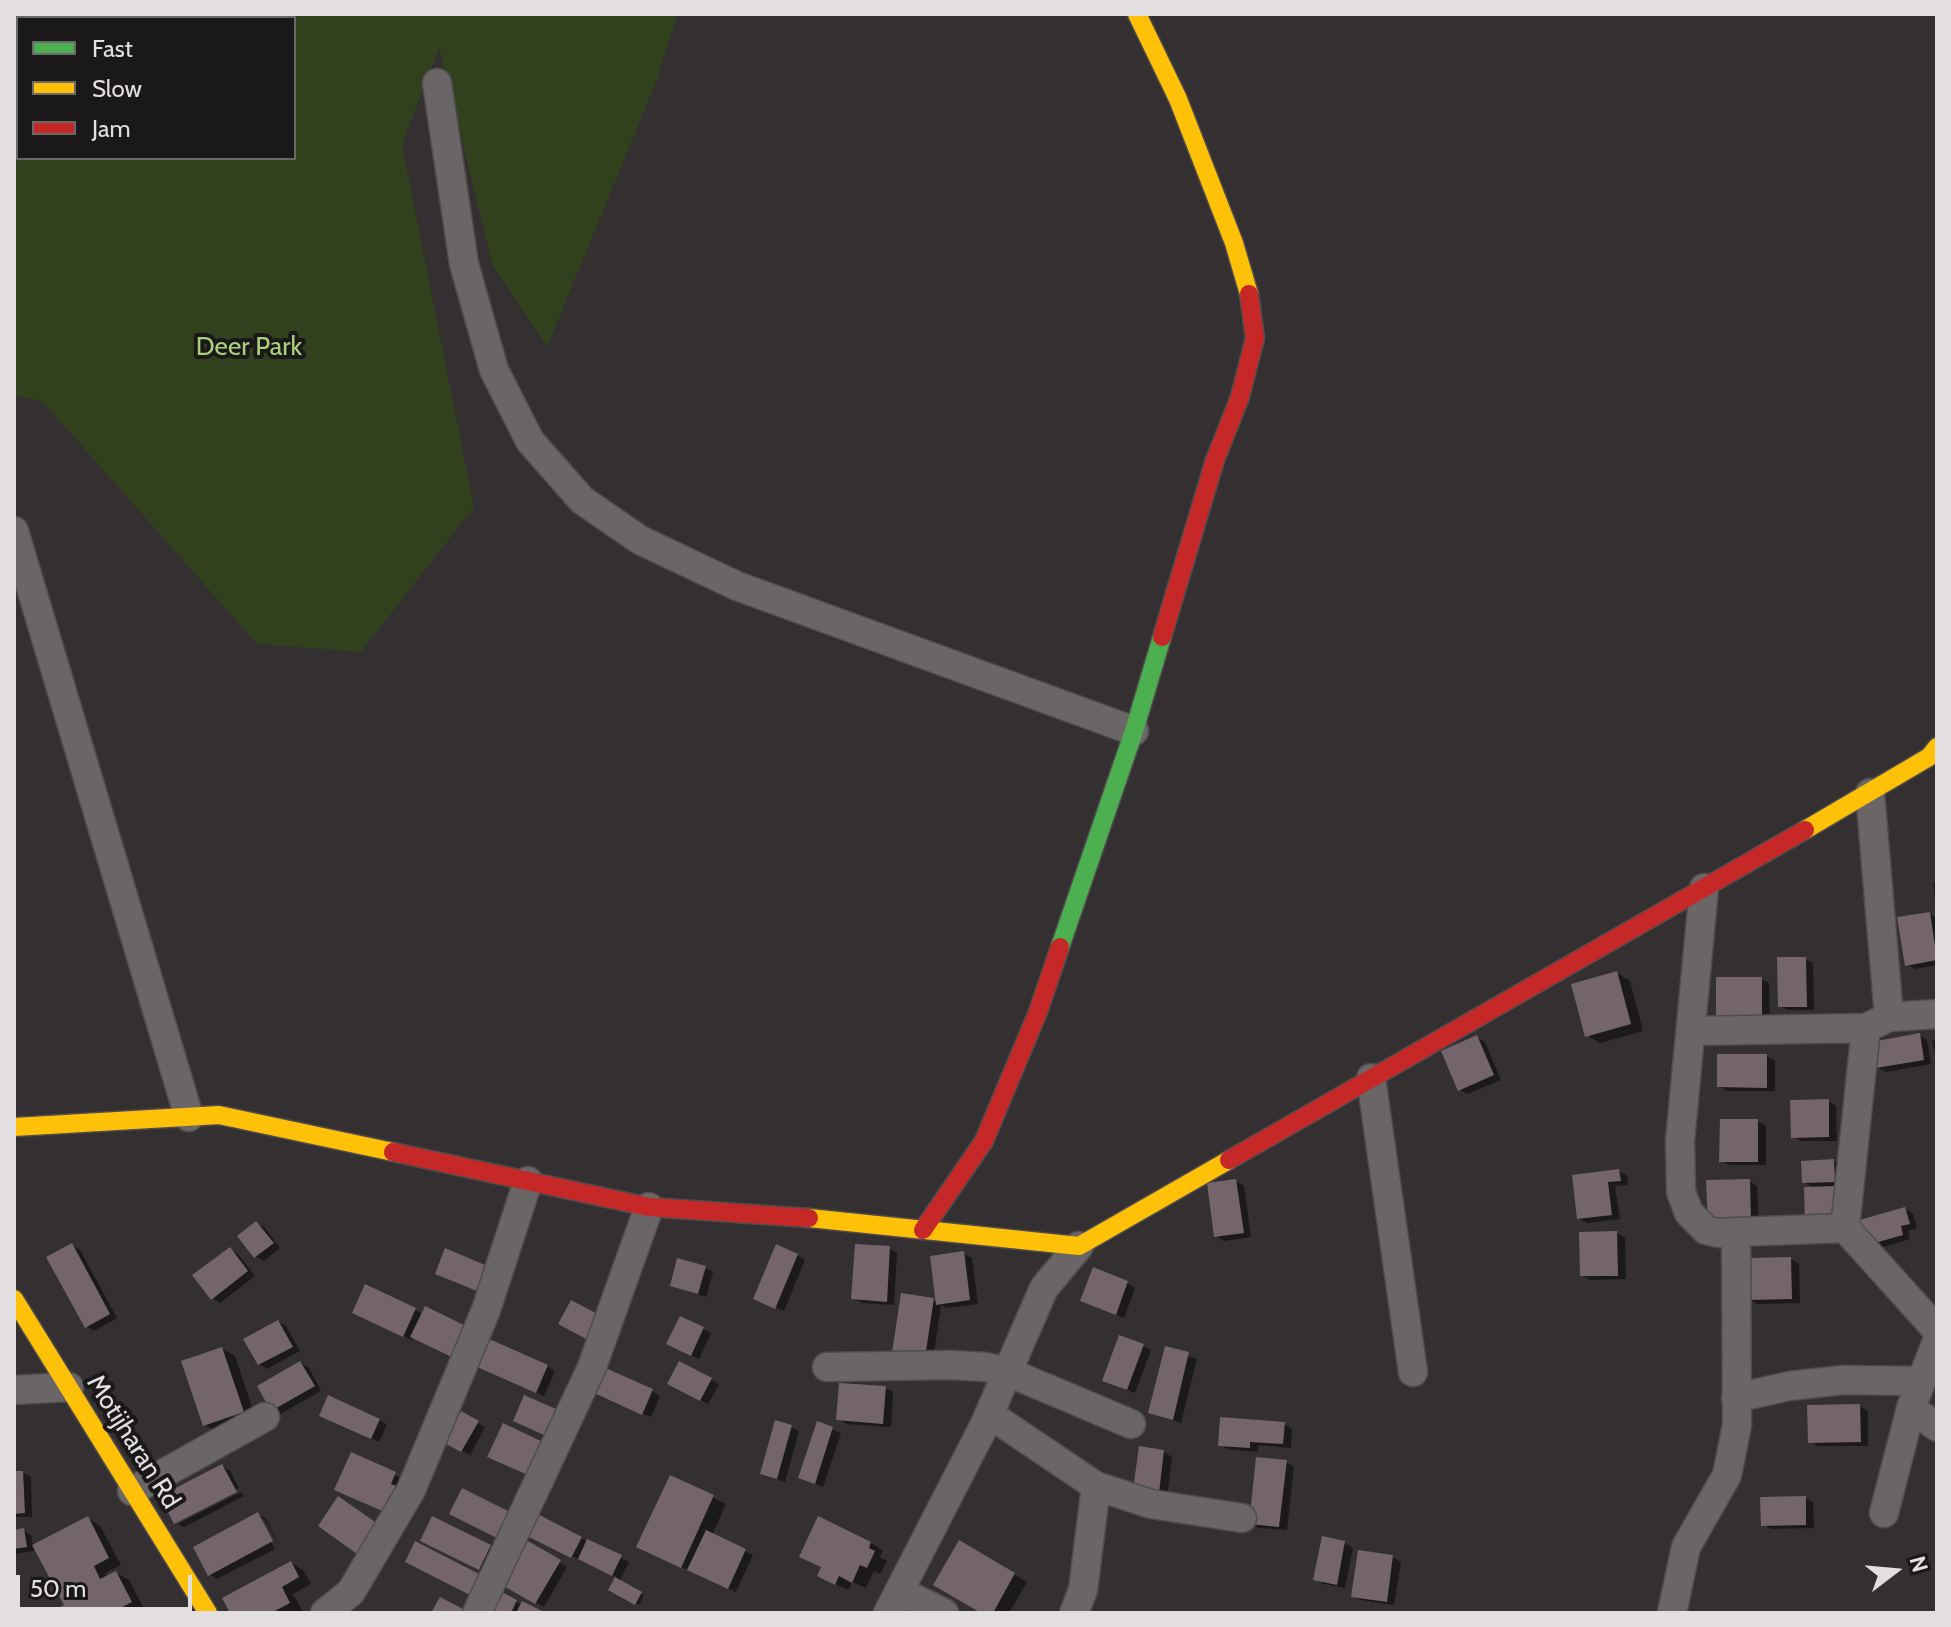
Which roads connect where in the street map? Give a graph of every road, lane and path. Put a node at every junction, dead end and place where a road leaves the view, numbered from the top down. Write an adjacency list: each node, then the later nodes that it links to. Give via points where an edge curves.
1 (1137, 14): 4 (street, via 1178,99 1234,243 1255,338)
2 (437, 83): 4 (street, via 464,264 494,370 530,441 582,500 640,540 737,586)
3 (14, 531): 12 (street)
4 (1134, 731): 17 (street, via 1038,1012 984,1141)
5 (1937, 747): 6 (street)
6 (1870, 793): 7 (street); 9 (street)
7 (1704, 888): 10 (street); 11 (street)
8 (1937, 1014): 9 (street)
9 (1877, 1023): 10 (street); 16 (street)
10 (1691, 1031): 18 (street, via 1680,1141 1681,1192 1689,1213 1706,1230)
11 (1371, 1078): 19 (street); 25 (street)
12 (189, 1117): 13 (street); 14 (street, via 219,1115)
13 (14, 1127)
14 (528, 1181): 15 (street); 40 (street, via 486,1310 411,1490 351,1592)
15 (649, 1207): 17 (street); 42 (street, via 592,1367)
16 (1845, 1228): 18 (street); 21 (street)
17 (923, 1230): 19 (street)
18 (1736, 1232): 29 (street)
19 (1079, 1246): 24 (street, via 1044,1288)
20 (14, 1299): 27 (street, Motijharan Rd)
21 (1937, 1330)
22 (1937, 1341): 26 (street)
23 (827, 1367): 24 (street, via 951,1365)
24 (1008, 1372): 31 (street); 33 (street)
25 (1413, 1372)
26 (1921, 1381): 29 (street, via 1843,1380); 30 (street)
27 (69, 1387): 28 (street); 36 (street, Motijharan Rd)
28 (14, 1390)
29 (1736, 1398): 45 (street, via 1737,1425 1727,1475 1686,1547)
30 (1911, 1408): 34 (street); 37 (street)
31 (989, 1414): 35 (street); 39 (street)
32 (265, 1417): 36 (street)
33 (1131, 1424)
34 (1937, 1427)
35 (1096, 1486): 38 (street, via 1151,1504); 44 (street, via 1083,1590)
36 (132, 1491): 41 (street, Motijharan Rd)
37 (1884, 1513)
38 (1242, 1518)
39 (893, 1602): 43 (street)
40 (330, 1612)
41 (208, 1613)
42 (477, 1613)
43 (944, 1613)
44 (1074, 1613)
45 (1672, 1613)

